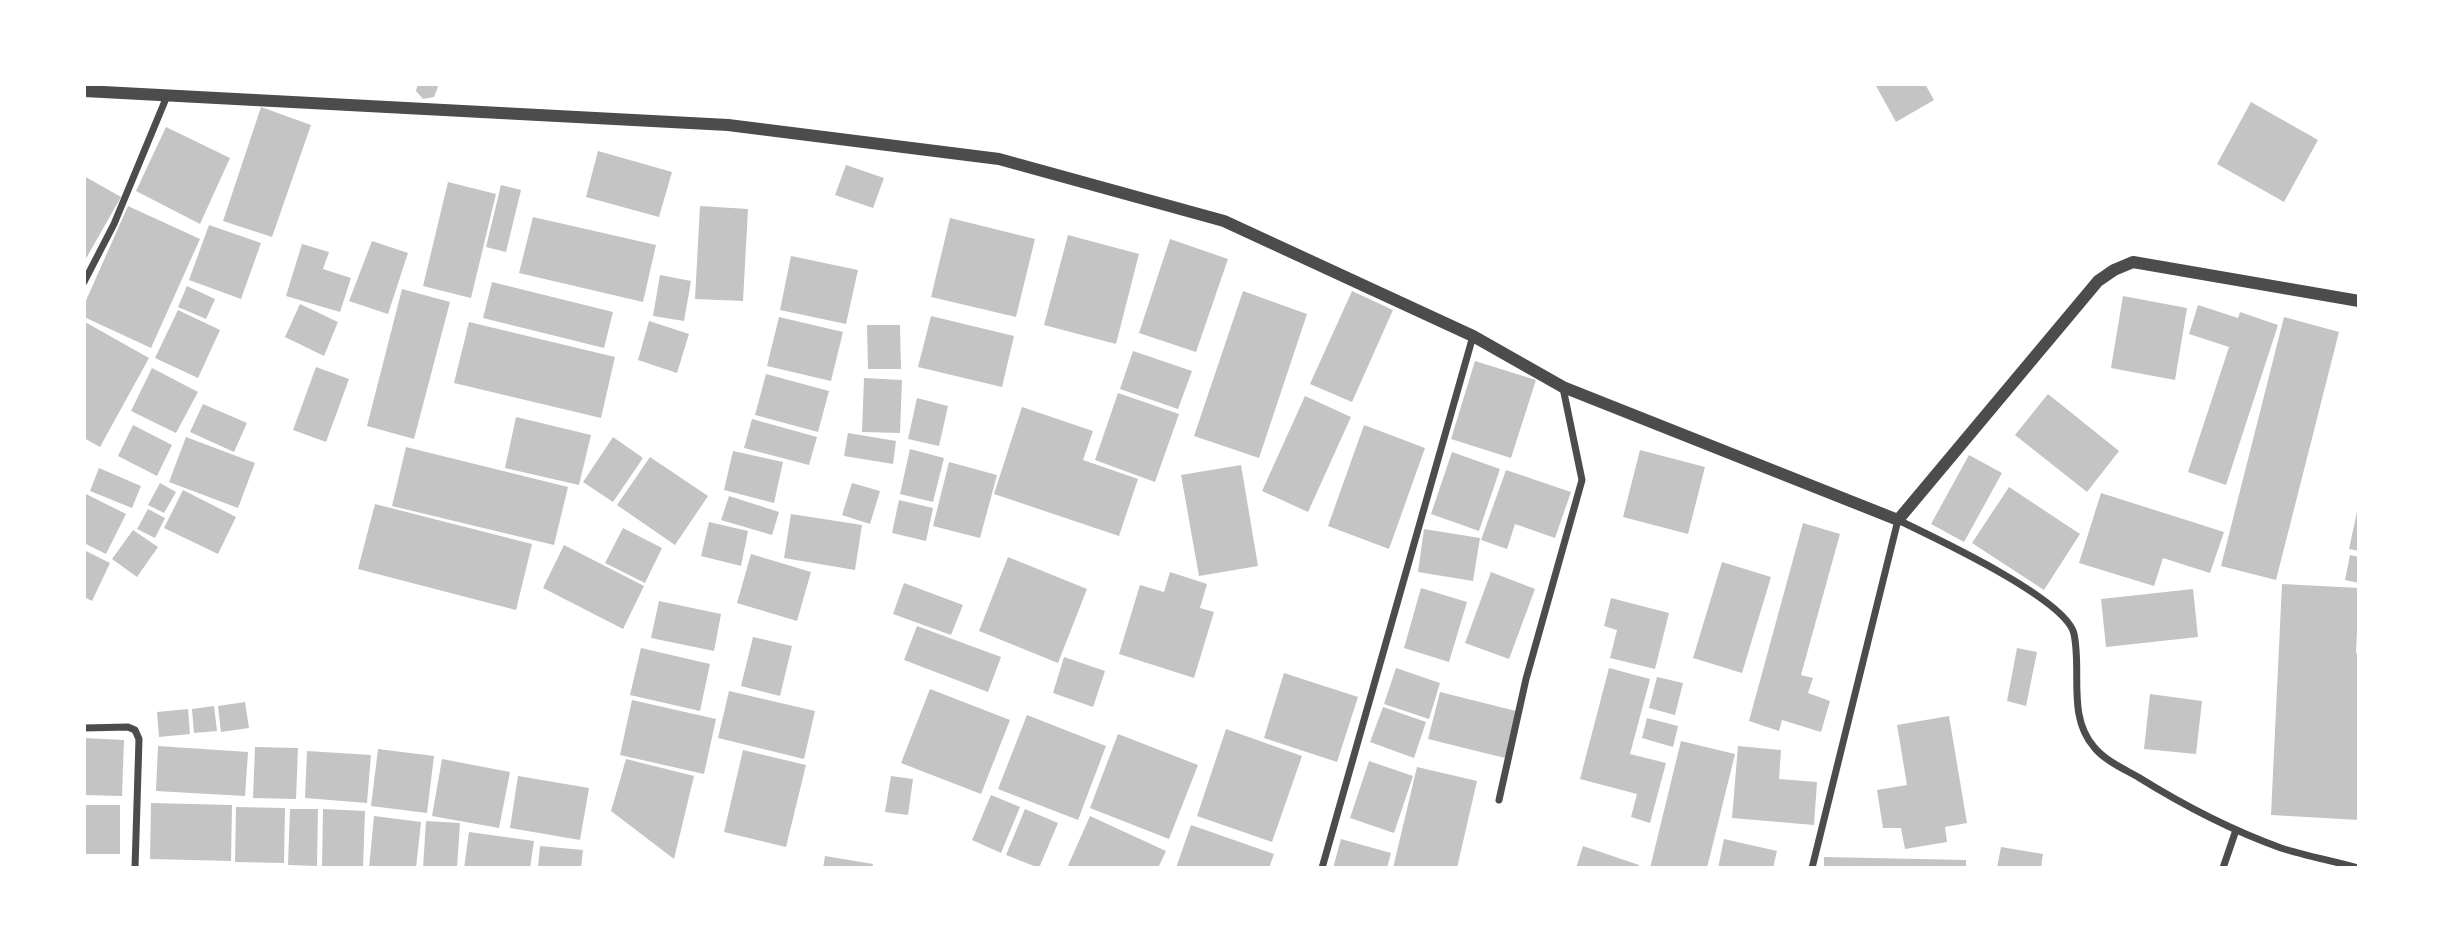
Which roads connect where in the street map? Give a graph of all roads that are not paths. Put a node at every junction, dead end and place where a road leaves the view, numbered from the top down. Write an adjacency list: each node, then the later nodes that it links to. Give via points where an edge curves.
1 (84, 91): 2 (street)
2 (167, 96): 3 (street, via 114,224); 5 (street, via 728,125 999,159 1224,221)
3 (84, 282)
4 (2359, 301): 7 (street, via 2133,262 2114,270 2098,281)
5 (1473, 336): 6 (street); 12 (street)
6 (1563, 387): 7 (street); 9 (street, via 1582,480 1532,654)
7 (1898, 520): 10 (street, via 1989,566 2062,614 2074,632 2082,729 2094,749 2163,793); 13 (street)
8 (84, 728): 11 (street, via 128,727 139,739)
9 (1499, 800)
10 (2236, 830): 14 (street); 15 (street, via 2283,849)
11 (135, 868)
12 (1322, 868)
13 (1812, 868)
14 (2223, 868)
15 (2358, 868)

